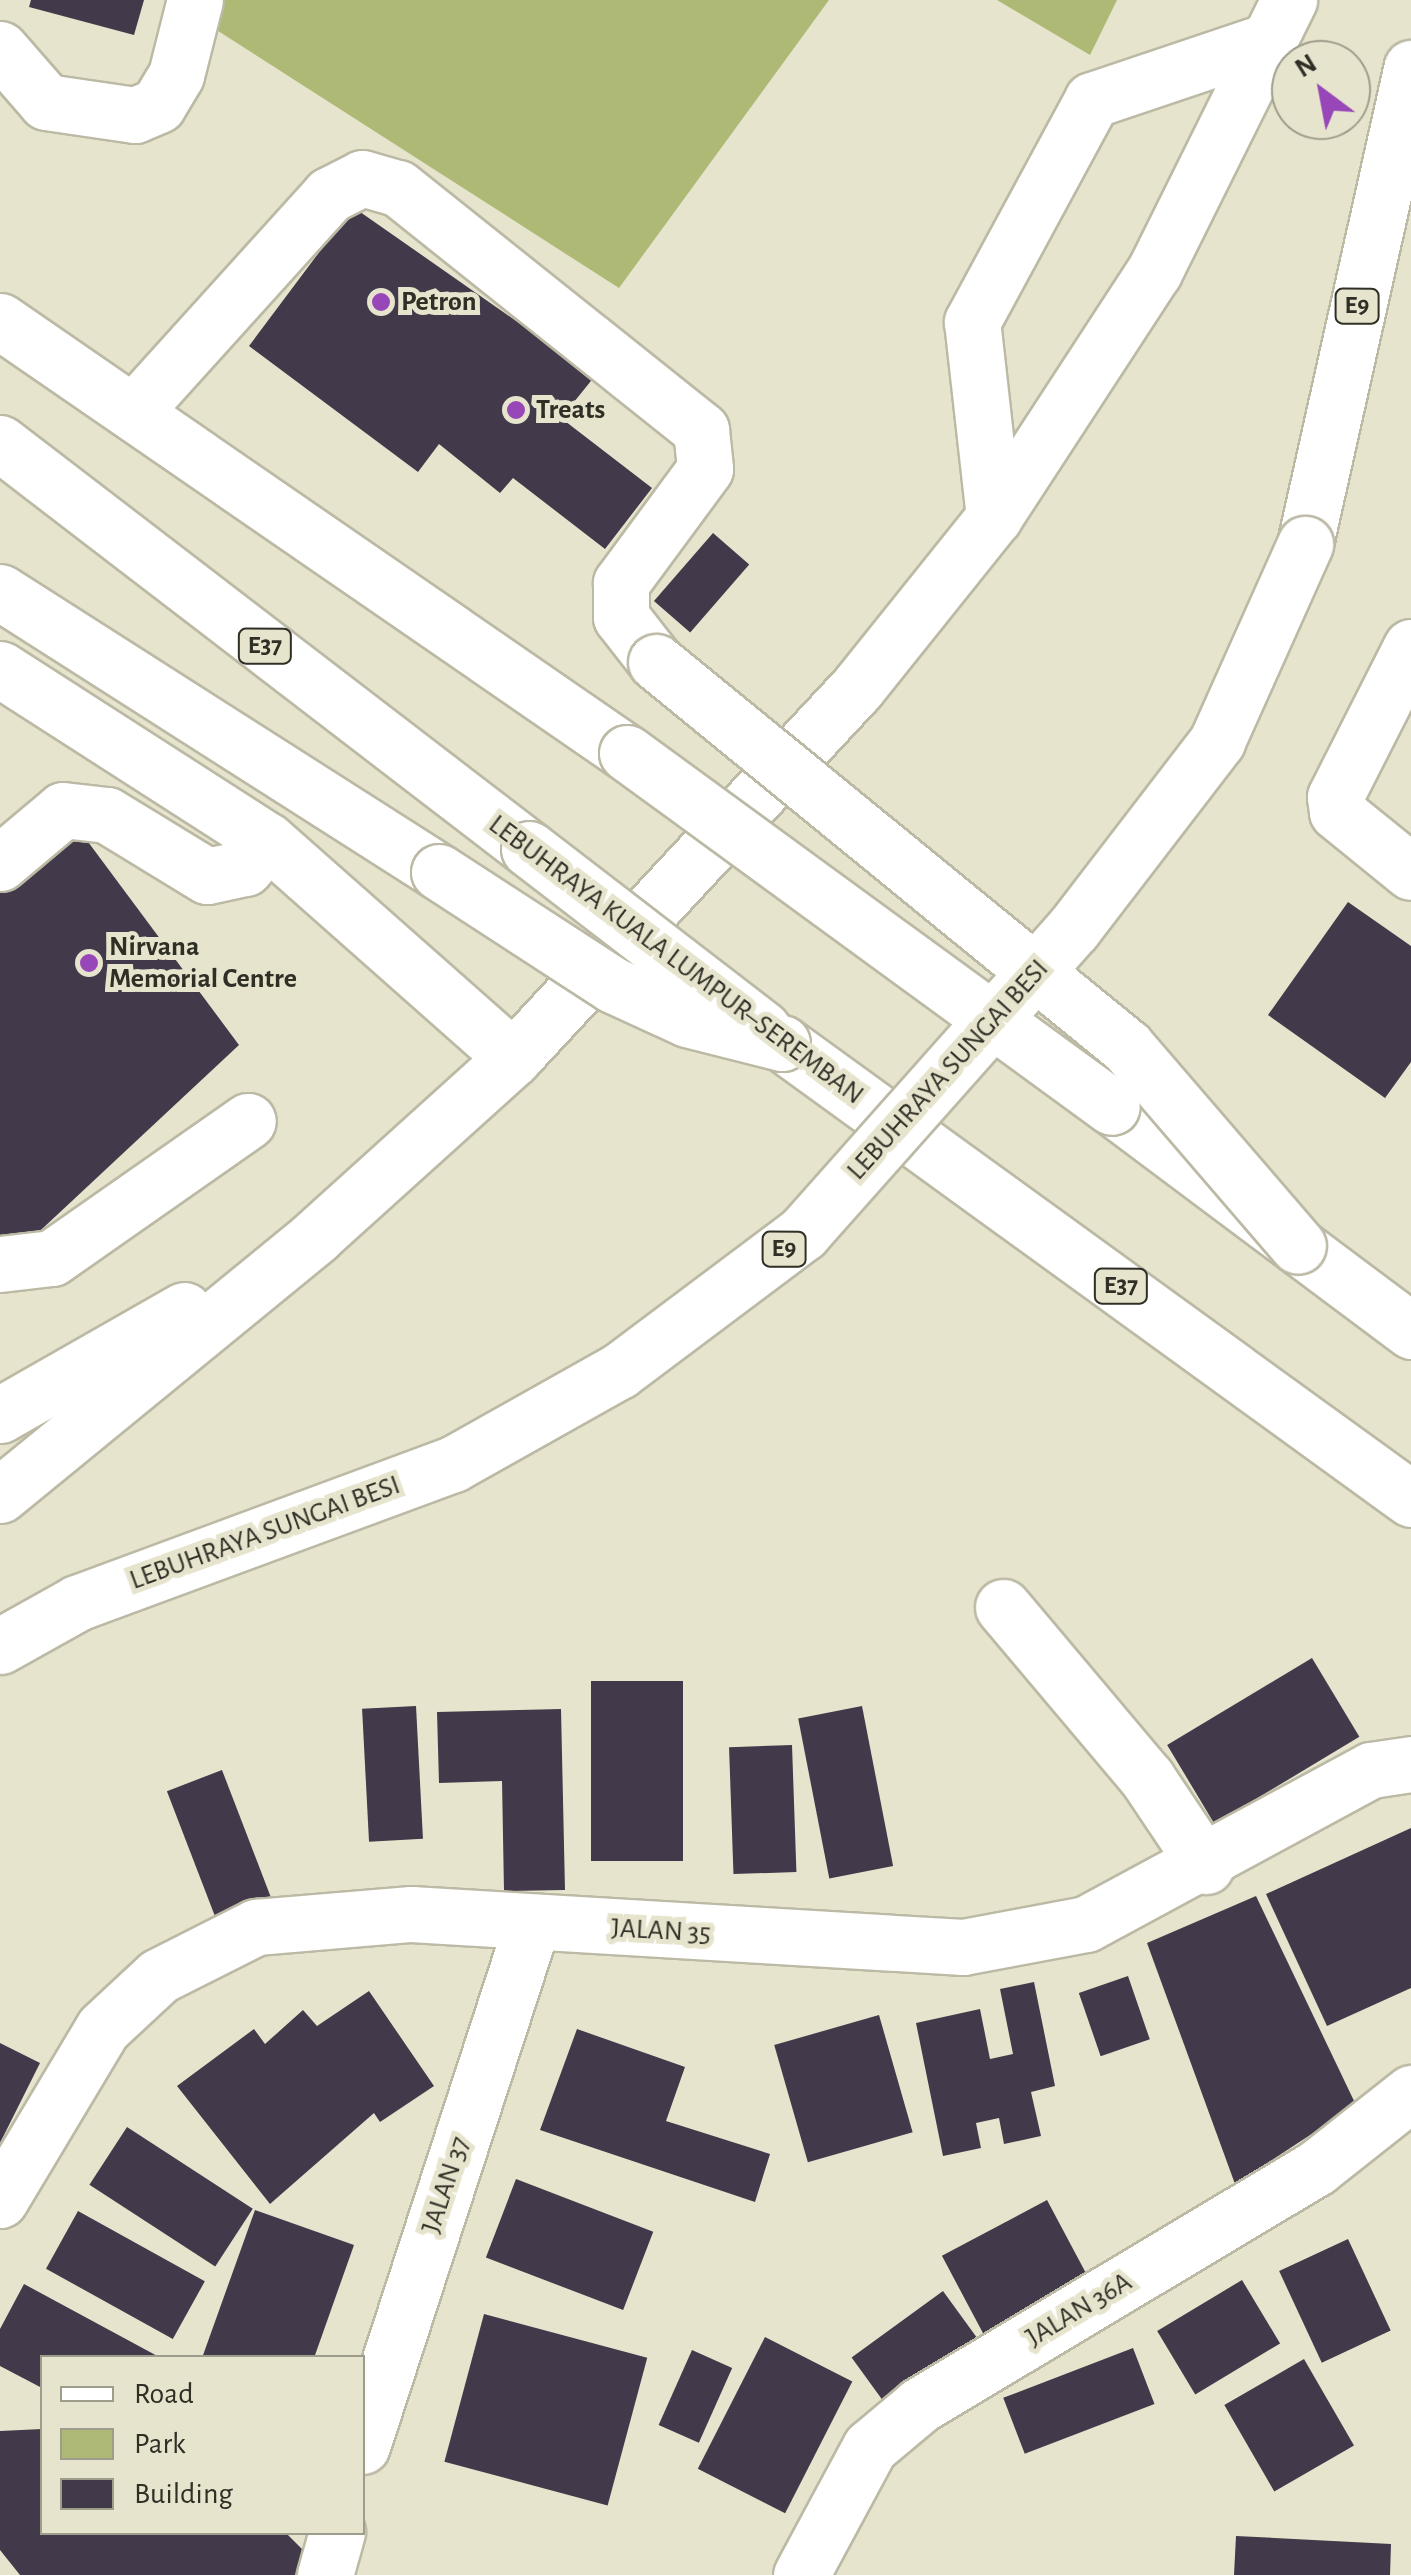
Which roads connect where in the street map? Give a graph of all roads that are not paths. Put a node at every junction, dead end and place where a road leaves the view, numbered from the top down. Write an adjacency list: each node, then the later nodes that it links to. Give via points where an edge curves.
1 (195, 0): 3 (main road, via 176,76 158,105 136,115 46,102)
2 (1280, 20): 8 (main road, via 1154,272); 8 (main road, via 1092,100 972,322)
3 (0, 49)
4 (1411, 68): 26 (main road, LEBUHRAYA SUNGAI BESI / E9, bridge, via 1305,544 1217,741 1073,929 803,1234 620,1371 454,1464 77,1603)
5 (0, 321): 6 (main road)
6 (135, 410): 19 (main road, bridge, via 626,753); 19 (main road, bridge, via 329,195 362,178 398,188 701,430 705,469 621,582 621,616 656,662 1127,1047)
7 (0, 442): 15 (main road, LEBUHRAYA KUALA LUMPUR–SEREMBAN / E37, bridge)
8 (994, 516): 16 (main road, via 857,688)
9 (0, 592): 15 (main road, bridge, via 614,985 686,1019)
10 (1411, 646): 13 (main road, via 1335,797 1337,812)
11 (0, 670): 12 (main road)
12 (268, 840): 14 (main road, via 245,868 207,876 107,816 64,810); 16 (main road)
13 (1395, 860)
14 (0, 863)
15 (782, 1043): 24 (main road, LEBUHRAYA KUALA LUMPUR–SEREMBAN / E37)
16 (513, 1058): 18 (main road)
17 (248, 1121): 20 (main road, via 52,1258)
18 (316, 1236): 22 (main road); 23 (main road)
19 (1298, 1246): 21 (main road)
20 (0, 1264)
21 (1411, 1330)
22 (0, 1415)
23 (0, 1495)
24 (1411, 1499)
25 (1003, 1607): 28 (main road, via 1147,1778)
26 (0, 1646)
27 (1411, 1764): 28 (main road, JALAN 35, via 1372,1770)
28 (1206, 1866): 29 (main road, JALAN 35, via 1086,1924 963,1947)
29 (532, 1924): 31 (main road, JALAN 35, via 332,1915 256,1927 159,1976 103,2028); 32 (main road, JALAN 37)
30 (1411, 2093): 35 (main road, JALAN 36A, via 1316,2168 920,2405 870,2447)
31 (0, 2200)
32 (365, 2437)
33 (336, 2535): 34 (main road)
34 (324, 2575)
35 (801, 2575)

